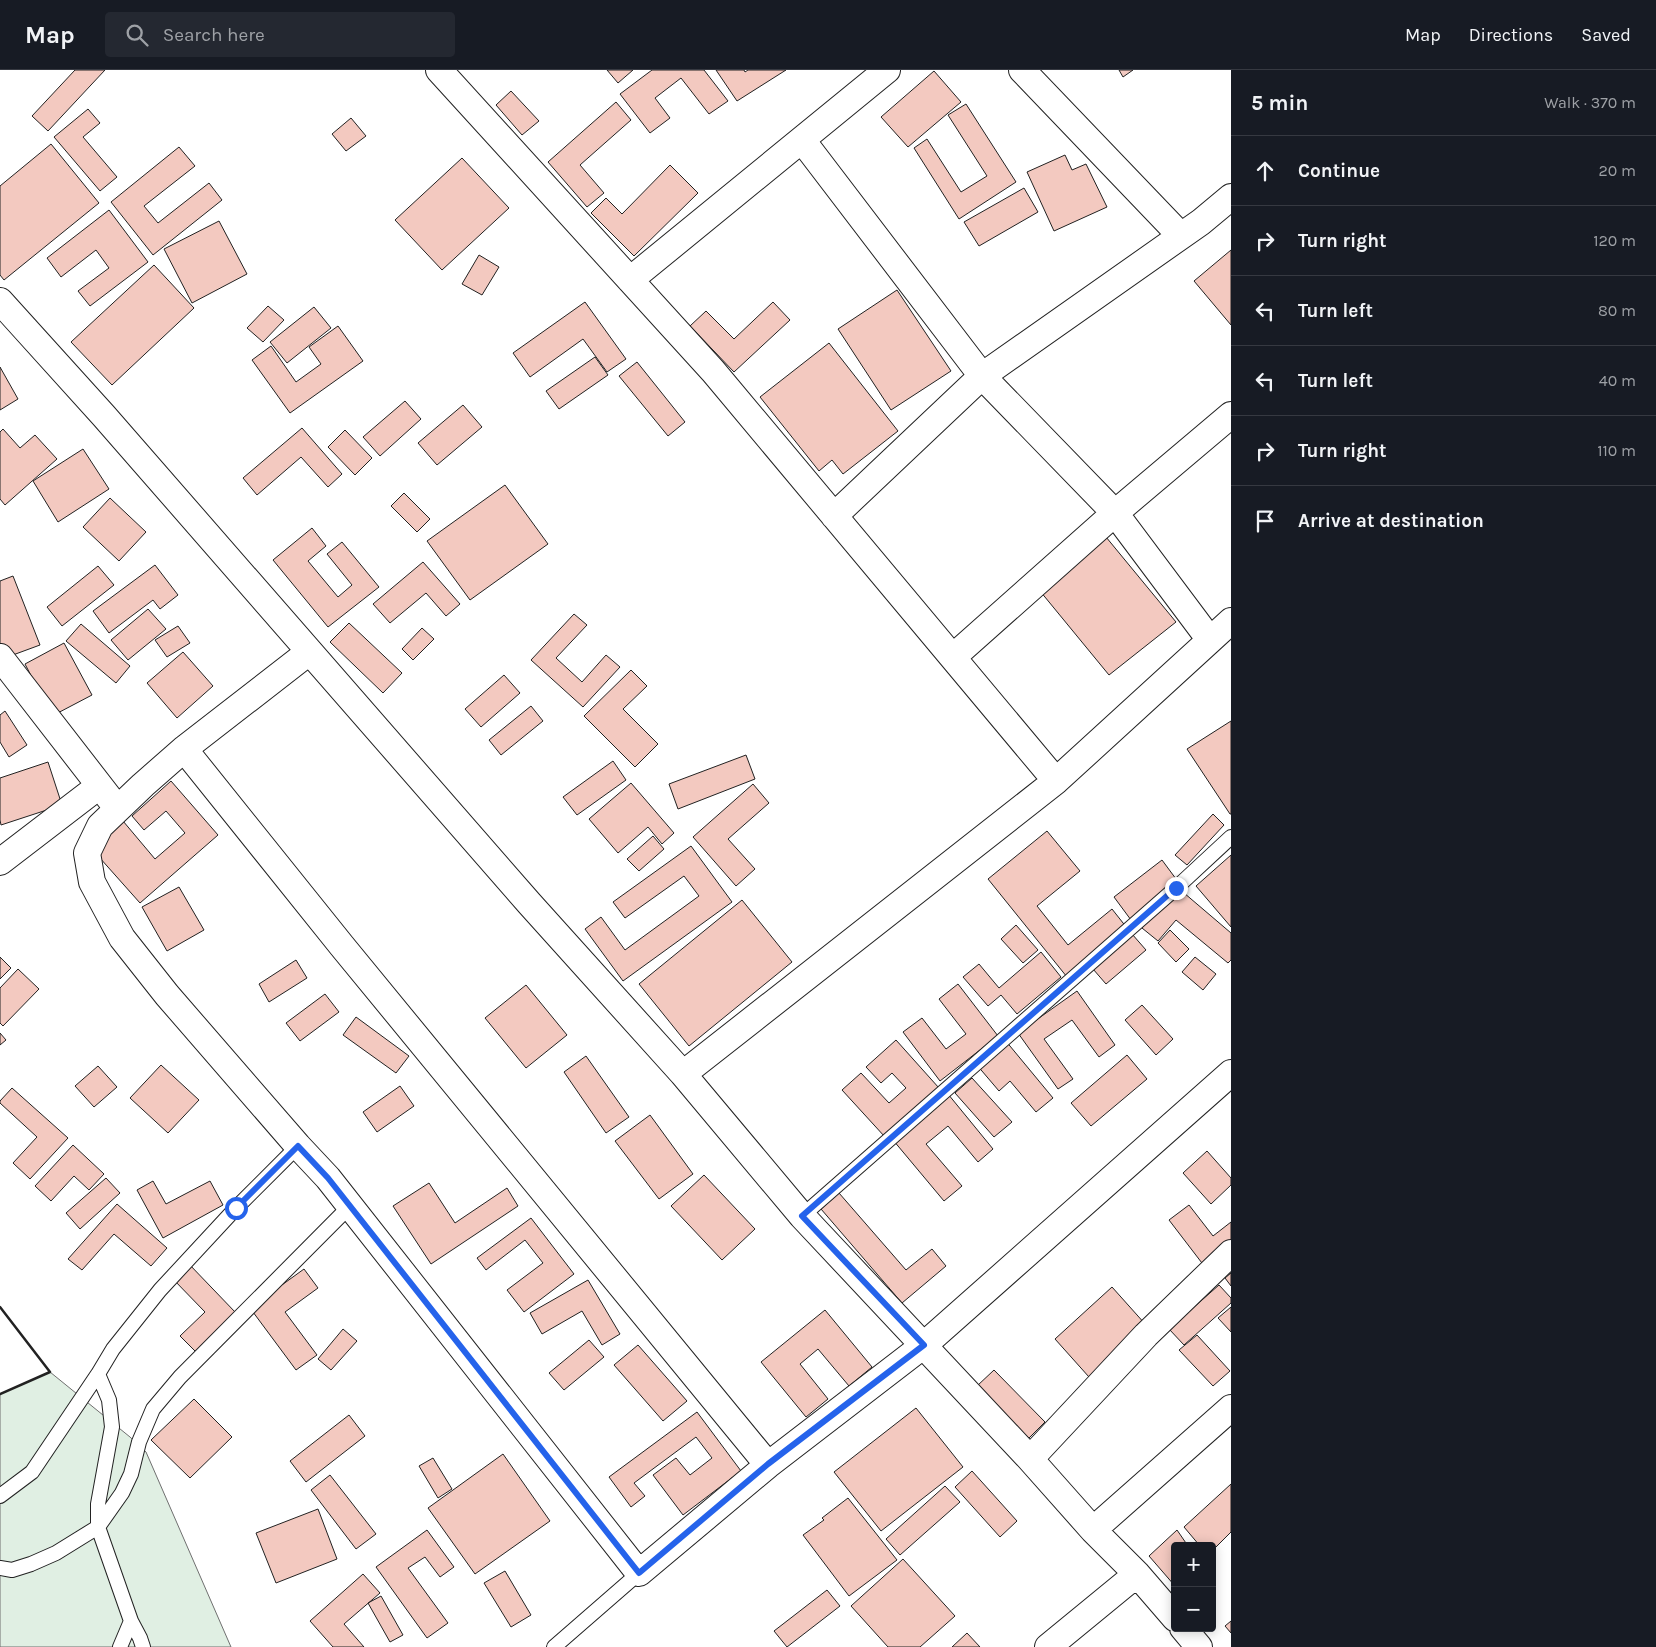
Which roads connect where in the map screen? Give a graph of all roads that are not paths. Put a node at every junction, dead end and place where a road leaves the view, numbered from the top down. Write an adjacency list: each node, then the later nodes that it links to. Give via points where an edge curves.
1 (439, 70): 7 (street)
2 (887, 70): 4 (street)
3 (1022, 70): 6 (street)
4 (802, 140): 7 (street); 9 (street)
5 (1231, 197): 6 (street)
6 (1181, 236): 9 (street)
7 (630, 280): 12 (street, via 712,371)
8 (0, 301): 15 (street)
9 (982, 376): 11 (street); 12 (street)
10 (1231, 416): 11 (street)
11 (1115, 513): 14 (street); 17 (street)
12 (834, 516): 17 (street)
13 (1231, 621): 14 (street)
14 (1210, 640): 19 (street)
15 (309, 652): 18 (street); 25 (street)
16 (0, 657): 20 (street)
17 (953, 657): 19 (street)
18 (184, 749): 21 (street); 34 (street)
19 (1056, 781): 25 (street)
20 (99, 786): 21 (street); 23 (street)
21 (117, 808): 26 (street, via 100,826 87,853 92,882 113,922 167,995)
22 (1231, 837): 28 (lane)
23 (0, 862)
24 (1231, 1073): 30 (street)
25 (683, 1074): 28 (street)
26 (298, 1146): 27 (street); 31 (lane, via 160,1290 113,1349)
27 (350, 1206): 36 (lane, via 180,1377 153,1409 139,1442 131,1474); 39 (street)
28 (802, 1216): 30 (street)
29 (1231, 1253): 33 (street, via 1139,1341)
30 (924, 1345): 33 (street); 34 (street)
31 (98, 1374): 35 (lane, via 32,1472); 36 (lane, via 109,1400 112,1427 98,1504)
32 (1231, 1408): 37 (street)
33 (1030, 1459): 37 (street)
34 (768, 1464): 39 (street)
35 (0, 1496)
36 (98, 1527): 38 (lane, via 31,1564 12,1570); 42 (lane)
37 (1093, 1530): 40 (street)
38 (0, 1568)
39 (639, 1573): 46 (lane)
40 (1137, 1574): 41 (street); 47 (street)
41 (1171, 1613)
42 (130, 1620): 44 (lane); 45 (lane)
43 (1187, 1632): 48 (street)
44 (120, 1647)
45 (143, 1647)
46 (554, 1647)
47 (1048, 1647)
48 (1199, 1647)

